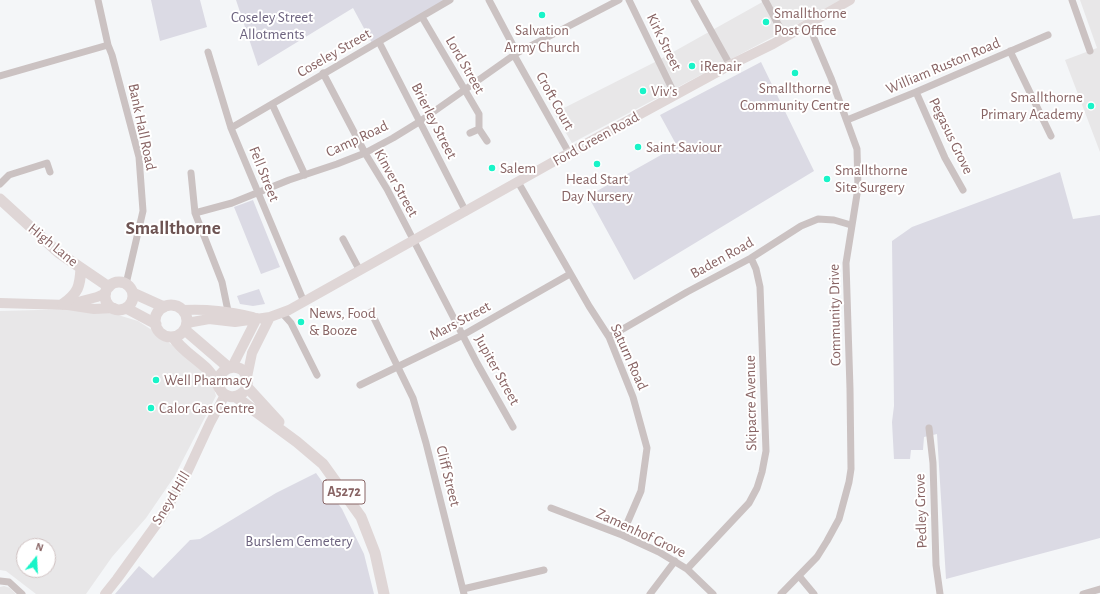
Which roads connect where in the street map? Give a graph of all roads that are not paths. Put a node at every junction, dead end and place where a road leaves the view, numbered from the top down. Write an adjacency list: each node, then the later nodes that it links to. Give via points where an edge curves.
1 (98, 0): 15 (street, Bank Hall Road)
2 (450, 0): 10 (street, Coseley Street)
3 (489, 0): 19 (street, Croft Court)
4 (619, 0): 19 (street, Camp Road)
5 (630, 0): 25 (street, Kirk Street)
6 (694, 0): 20 (street)
7 (766, 0): 13 (street)
8 (850, 0): 11 (main road, Ford Green Road)
9 (1072, 0): 17 (street)
10 (422, 17): 14 (street, Coseley Street); 23 (street, Lord Street)
11 (810, 24): 13 (main road, Ford Green Road); 27 (street, Community Drive)
12 (1048, 35): 16 (street, William Ruston Road)
13 (785, 37): 20 (main road, Ford Green Road)
14 (379, 42): 21 (street, Coseley Street); 28 (street, Brierley Street)
15 (108, 45): 22 (street); 53 (street, Bank Hall Road, via 139,157 143,211)
16 (1010, 51): 24 (street, William Ruston Road); 32 (street)
17 (1090, 51)
18 (208, 52): 29 (street, Fell Street)
19 (516, 54): 23 (street, Camp Road); 35 (street, Croft Court)
20 (730, 66): 25 (main road, Ford Green Road)
21 (323, 73): 26 (street, Coseley Street); 34 (street, Kinver Street)
22 (0, 76)
23 (465, 90): 28 (street, Camp Road); 30 (street, Lord Street, via 479,114)
24 (916, 92): 27 (street, William Ruston Road); 41 (street, Pegasus Grove, via 945,158)
25 (675, 95): 35 (main road, Ford Green Road)
26 (272, 104): 29 (street, Coseley Street); 38 (street)
27 (847, 120): 46 (street, Community Drive, via 858,148 858,188)
28 (419, 122): 34 (street, Camp Road); 44 (street, Brierley Street)
29 (231, 128): 42 (street, Fell Street)
30 (479, 129): 31 (street); 33 (street, Lord Street)
31 (470, 133)
32 (1051, 136)
33 (487, 141)
34 (364, 153): 38 (street, Camp Road); 47 (street, Kinver Street, via 382,180)
35 (569, 153): 39 (main road, Ford Green Road)
36 (50, 172): 40 (street, via 47,163 9,175)
37 (191, 173): 45 (street)
38 (305, 175): 42 (street, Camp Road)
39 (518, 182): 44 (main road, Ford Green Road); 52 (street, Saturn Road)
40 (0, 184)
41 (963, 190)
42 (258, 194): 45 (street, Camp Road); 56 (street, Fell Street)
43 (0, 199): 50 (main road, High Lane, via 59,253)
44 (466, 212): 47 (main road, Ford Green Road)
45 (195, 213): 61 (street, via 222,282)
46 (851, 225): 49 (street, Baden Road, via 834,220 818,220 801,226); 86 (street, Community Drive, via 846,263 851,469 839,519 817,557)
47 (414, 241): 51 (main road, Ford Green Road); 68 (street, Jupiter Street)
48 (343, 245): 51 (street)
49 (751, 258): 70 (street, Baden Road); 84 (street, Skipacre Avenue, via 760,287 766,451 762,472 747,506)
50 (81, 268): 54 (main road, High Lane); 57 (main road, via 77,291)
51 (360, 271): 56 (main road, Ford Green Road)
52 (570, 274): 68 (street, Mars Street); 70 (street, Saturn Road)
53 (130, 288): 54 (main road, via 118,282); 58 (main road, via 132,301); 59 (main road)
54 (107, 290): 57 (main road, via 97,297); 58 (main road, via 108,304)
55 (0, 302): 57 (main road)
56 (304, 302): 63 (main road, Ford Green Road)
57 (66, 305): 58 (main road, via 94,309)
58 (120, 308): 66 (main road, A5272)
59 (164, 308): 60 (main road, via 174,306); 66 (main road, via 158,313)
60 (183, 310): 61 (main road); 67 (main road, via 186,315)
61 (228, 312): 65 (main road)
62 (371, 312): 72 (street, Cliff Street)
63 (282, 313): 64 (main road, Ford Green Road); 73 (street, via 291,323)
64 (270, 317): 65 (main road, Ford Green Road); 74 (main road, via 252,353)
65 (257, 318): 67 (main road, via 235,322 210,319); 71 (main road)
66 (156, 324): 69 (main road, A5272, via 160,333)
67 (186, 326): 69 (main road, via 181,334); 71 (main road, A5272)
68 (463, 335): 72 (street, Mars Street); 78 (street, Jupiter Street)
69 (173, 337): 75 (main road, A5272)
70 (609, 337): 82 (street, Saturn Road, via 633,397 647,448 641,491)
71 (230, 367): 74 (main road, A5272, via 242,370); 75 (main road, via 220,373)
72 (398, 367): 76 (street, Mars Street); 89 (street, Cliff Street, via 412,395)
73 (317, 375)
74 (247, 382): 77 (main road, via 242,394); 80 (main road, A5272)
75 (218, 383): 77 (main road, A5272, via 221,391)
76 (360, 385)
77 (230, 396): 80 (main road, A5272); 91 (main road, Sneyd Hill, via 210,423 185,477 161,518)
78 (513, 427)
79 (929, 428): 97 (street, Pedley Grove, via 933,463 936,565)
80 (297, 442): 92 (main road, A5272, via 323,464 361,517 375,553)
81 (551, 508): 82 (street, Zamenhof Grove)
82 (622, 535): 83 (street, Zamenhof Grove)
83 (675, 561): 84 (street, Zamenhof Grove); 93 (street)
84 (687, 569): 94 (street, Zamenhof Grove)
85 (544, 570): 89 (street)
86 (799, 576): 95 (street, Community Drive); 96 (street)
87 (0, 581): 90 (street, via 9,582)
88 (1100, 589): 98 (street)
89 (463, 591)
90 (22, 594)
91 (105, 594)
92 (384, 594)
93 (650, 594)
94 (712, 594)
95 (781, 594)
96 (814, 594)
97 (940, 594)
98 (1083, 594)

